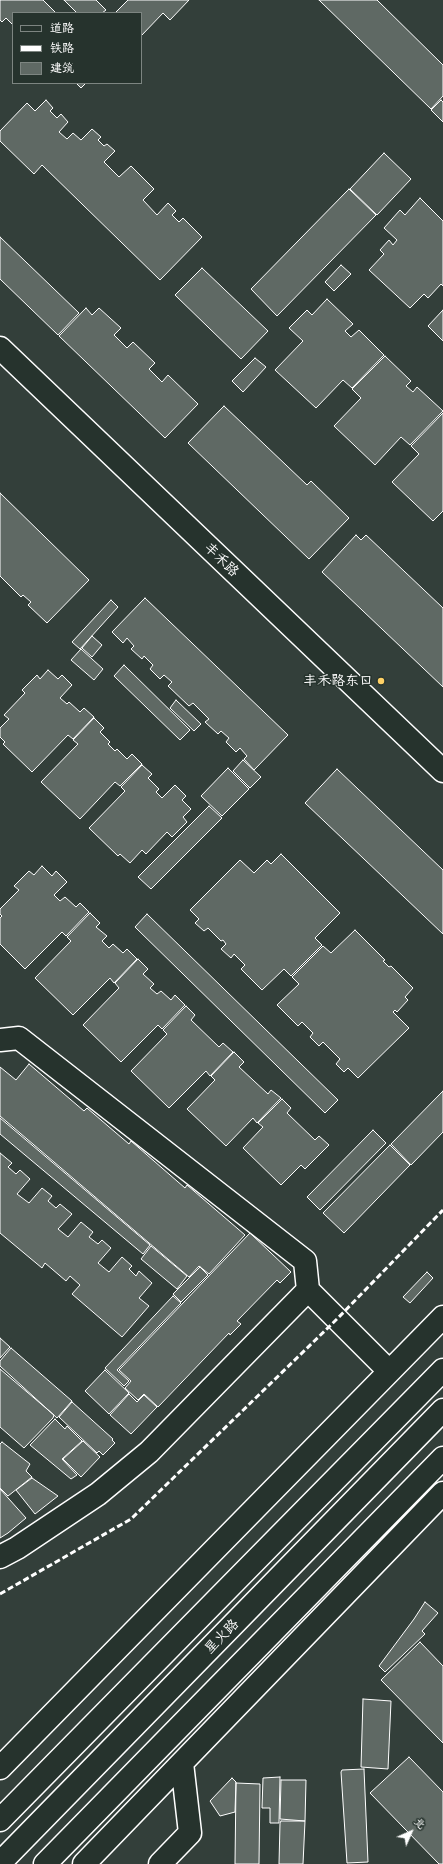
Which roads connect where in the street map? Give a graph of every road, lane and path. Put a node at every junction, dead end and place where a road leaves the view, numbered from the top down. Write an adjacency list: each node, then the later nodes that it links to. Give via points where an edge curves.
1 (0, 348): 2 (street, 丰禾路)
2 (443, 771)
3 (0, 1040): 4 (street, via 20,1038 305,1261)
4 (308, 1290): 7 (street); 11 (street, via 149,1452 98,1494)
5 (443, 1317): 7 (street)
6 (443, 1370): 14 (street)
7 (389, 1371): 13 (street)
8 (443, 1410): 15 (street, 星火路)
9 (443, 1458): 16 (street)
10 (443, 1494): 12 (street)
11 (0, 1558)
12 (182, 1763): 17 (street); 18 (street, via 190,1834)
13 (0, 1768)
14 (0, 1820)
15 (0, 1863)
16 (45, 1864)
17 (84, 1864)
18 (160, 1864)

